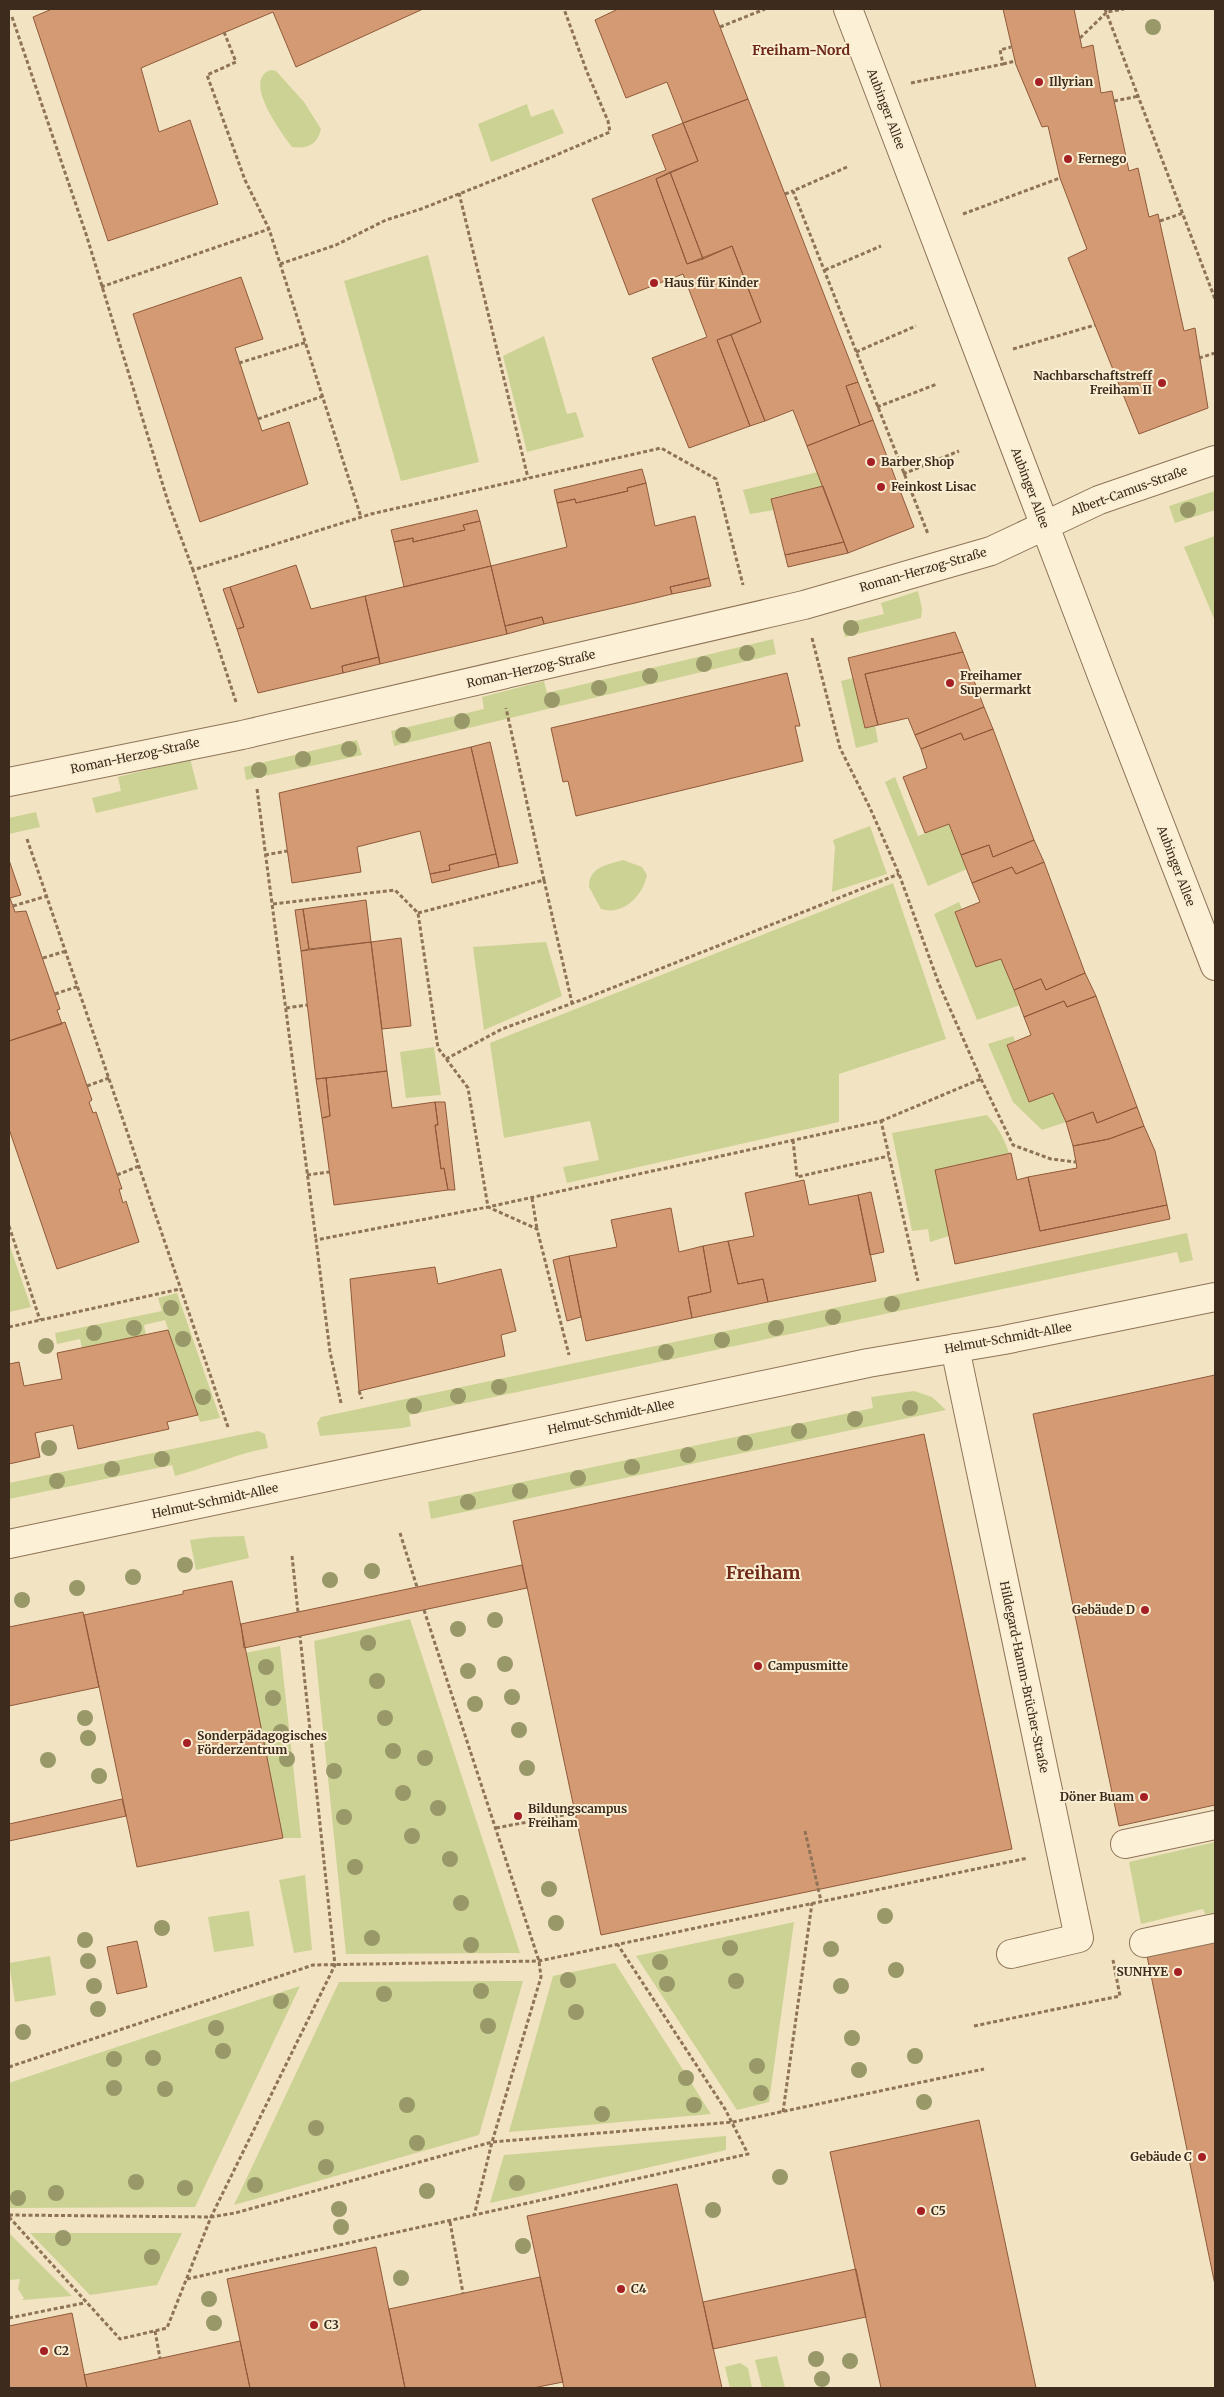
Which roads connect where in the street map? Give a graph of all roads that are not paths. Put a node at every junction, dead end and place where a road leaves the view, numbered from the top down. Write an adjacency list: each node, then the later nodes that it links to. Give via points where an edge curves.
1 (848, 9): 3 (street, Aubinger Allee)
2 (1215, 460): 3 (street, Albert-Camus-Straße, via 1099,500)
3 (1044, 525): 4 (street, Roman-Herzog-Straße, via 991,551 804,604 242,735); 5 (street, Aubinger Allee)
4 (9, 782)
5 (1215, 966)
6 (1215, 1297): 7 (street, Helmut-Schmidt-Allee)
7 (954, 1348): 8 (street, Helmut-Schmidt-Allee, via 868,1363); 13 (street, Hildegard-Hamm-Brücher-Straße, via 1080,1938)
8 (9, 1544)
9 (1215, 1825): 10 (street)
10 (1124, 1844)
11 (1215, 1928): 12 (street)
12 (1144, 1943)
13 (1012, 1954)

